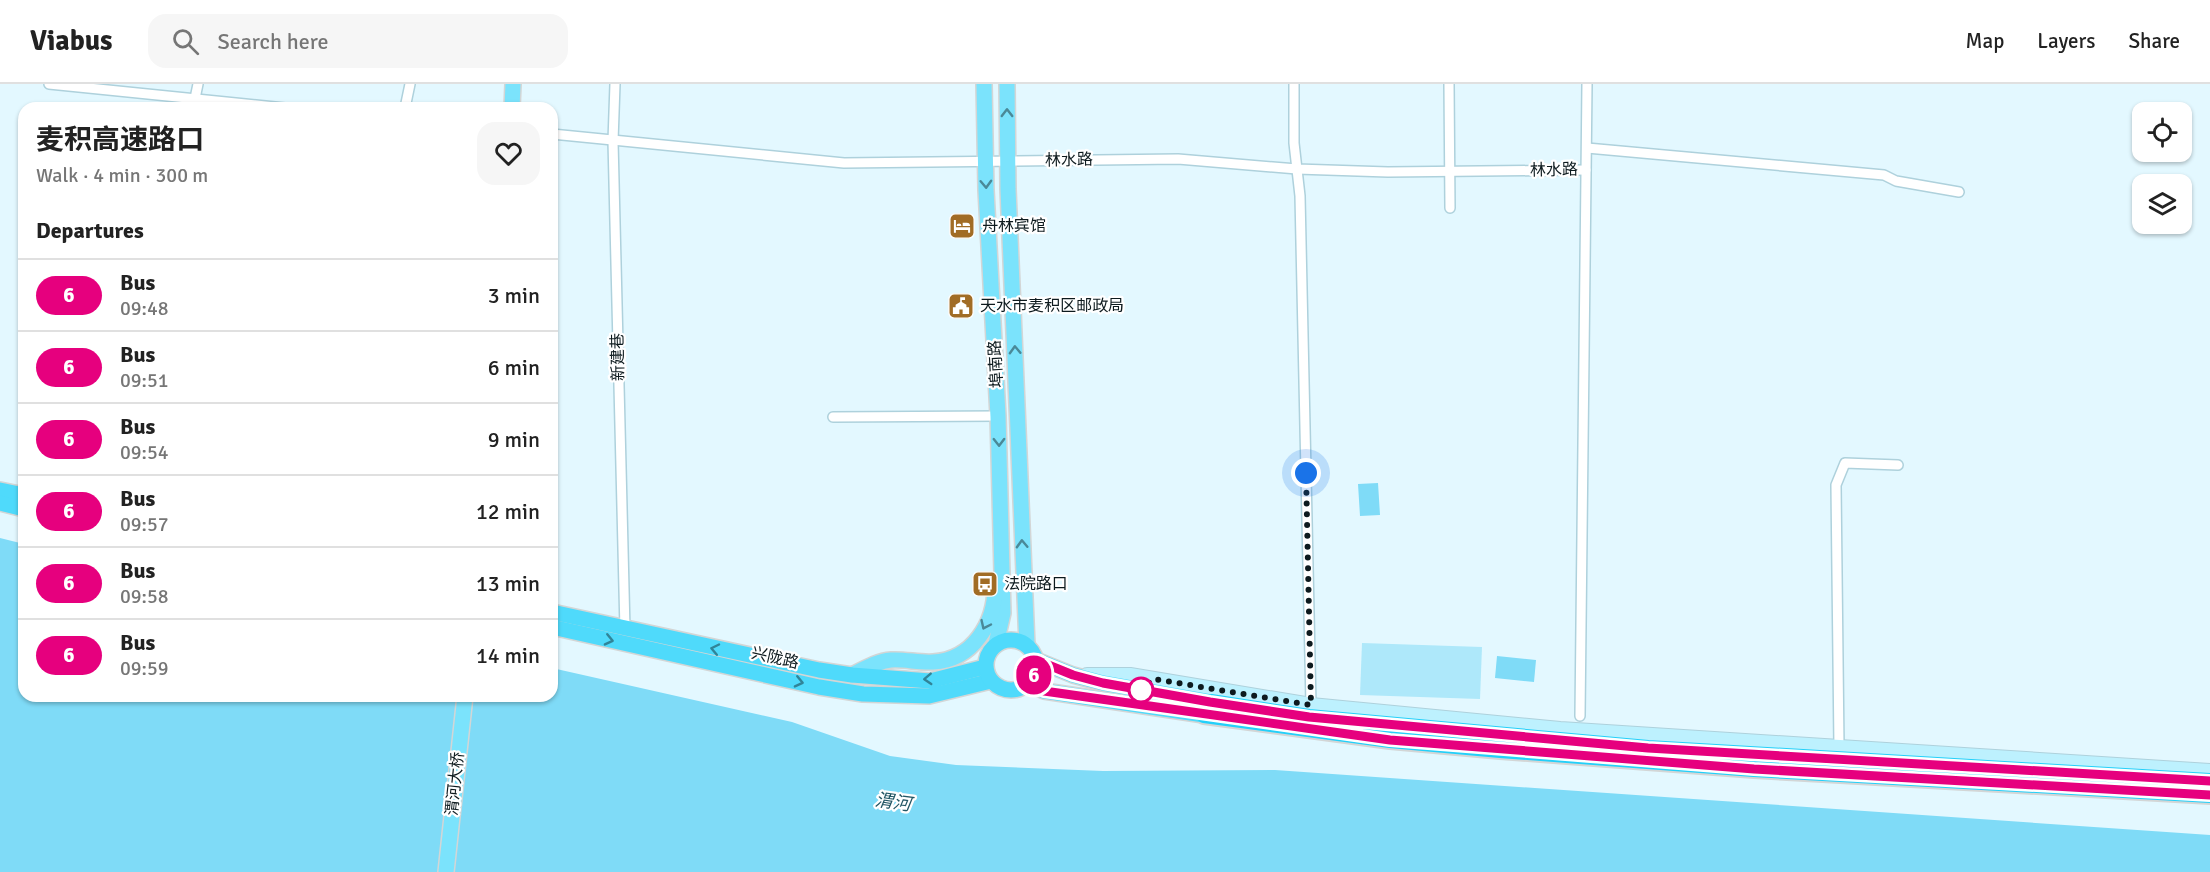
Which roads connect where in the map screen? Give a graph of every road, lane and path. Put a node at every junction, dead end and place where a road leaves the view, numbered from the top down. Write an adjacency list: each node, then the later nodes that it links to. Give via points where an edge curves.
1 (48, 84): 12 (street)
2 (198, 84): 13 (street)
3 (410, 84): 14 (street)
4 (504, 84): 15 (main road)
5 (513, 84): 16 (main road)
6 (615, 84): 18 (street, 新建巷)
7 (984, 84): 21 (main road, 埠南路)
8 (1007, 84): 20 (main road, 埠南路, one-way to 8)
9 (1294, 84): 22 (street)
10 (1449, 84): 24 (street)
11 (1587, 84): 19 (street)
12 (186, 102)
13 (194, 102)
14 (406, 102)
15 (504, 102)
16 (512, 102)
17 (558, 135): 18 (street, 林水路)
18 (614, 141): 21 (street, 林水路, via 844,163); 39 (street, 新建巷)
19 (1587, 148): 23 (street); 25 (street, via 1884,176)
20 (1007, 160): 21 (street, 林水路); 22 (street, 林水路, via 1178,159); 35 (main road, 埠南路, one-way to 20)
21 (985, 161): 27 (main road, 埠南路, one-way to 27)
22 (1297, 169): 24 (street, 林水路); 49 (street)
23 (1586, 170): 24 (street, 林水路); 51 (street)
24 (1449, 172): 26 (street)
25 (1959, 192)
26 (1450, 208)
27 (998, 416): 28 (street); 34 (main road, 埠南路, one-way to 34)
28 (833, 417)
29 (1898, 465): 52 (street, via 1845,463 1836,485)
30 (0, 490): 31 (highway)
31 (18, 494)
32 (0, 503): 33 (highway)
33 (18, 508)
34 (1001, 527): 36 (main road, 埠南路); 44 (main road, one-way to 44, via 992,611 967,652 934,662 885,662)
35 (1024, 593): 36 (main road, via 1013,599); 41 (main road, 埠南路)
36 (1003, 596): 40 (main road, 埠南路)
37 (558, 613): 39 (highway, 兴陇路)
38 (558, 628): 43 (highway, 兴陇路, one-way to 43, via 863,694 929,696)
39 (625, 630): 44 (highway, 兴陇路, one-way to 39)
40 (996, 644): 41 (highway, via 1011,639); 43 (highway, via 987,654)
41 (1027, 645): 42 (highway)
42 (1036, 660): 45 (highway); 46 (highway)
43 (988, 674): 44 (highway, 兴陇路, one-way to 44, via 930,681); 46 (highway, via 1005,689 1021,688)
44 (852, 675)
45 (1073, 675): 49 (main road, via 1130,675); 50 (highway)
46 (1028, 683): 50 (highway, via 1044,691)
47 (453, 702): 56 (main road, 渭河大桥)
48 (464, 702): 57 (main road, 渭河大桥)
49 (1311, 705): 52 (main road, via 1560,729)
50 (1207, 709): 54 (highway, via 1648,748); 55 (highway, via 1390,740 1500,750)
51 (1580, 716)
52 (1839, 747): 53 (main road)
53 (2210, 771)
54 (2210, 781)
55 (2210, 795)
56 (436, 872)
57 (446, 872)

